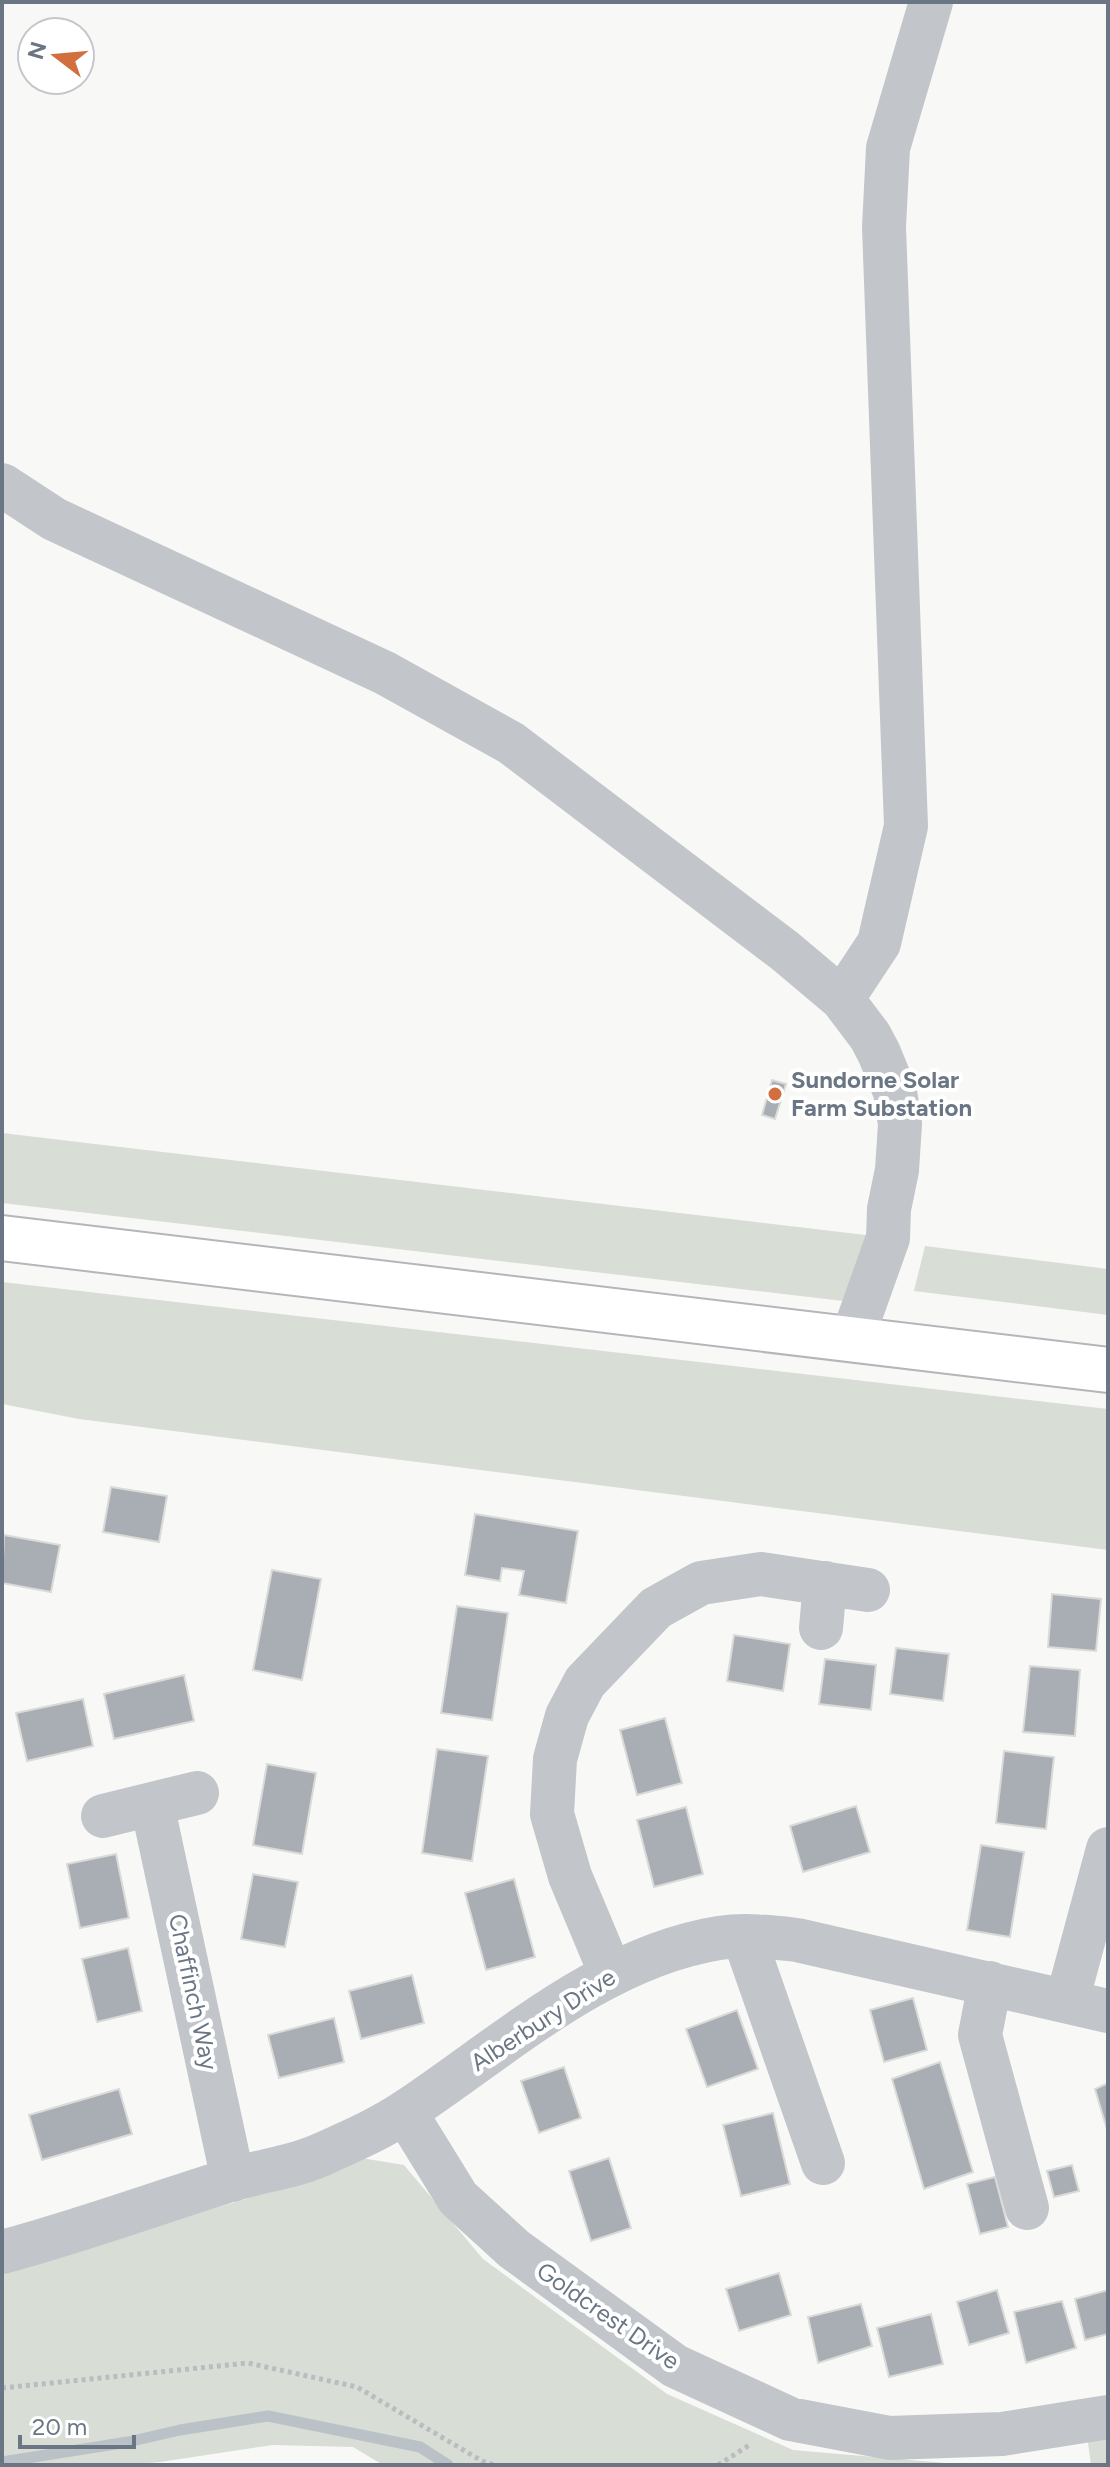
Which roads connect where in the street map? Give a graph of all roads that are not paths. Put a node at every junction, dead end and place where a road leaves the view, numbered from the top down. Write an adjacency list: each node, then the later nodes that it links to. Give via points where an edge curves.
1 (931, 2): 3 (street, via 888,148 884,227 906,826 879,943)
2 (2, 485): 3 (street, via 54,519 385,673 511,743)
3 (842, 999): 5 (street, via 879,1053 895,1092 900,1124 888,1238)
4 (2, 1238): 5 (highway)
5 (852, 1339): 6 (highway)
6 (1108, 1370)
7 (825, 1583): 8 (street); 9 (street); 15 (street, via 761,1574 701,1583 656,1608 585,1682 567,1716 555,1759 552,1814 570,1876)
8 (868, 1590)
9 (821, 1628)
10 (197, 1793): 11 (street)
11 (152, 1804): 12 (street); 20 (street, Chaffinch Way)
12 (103, 1816)
13 (1108, 1849): 17 (street)
14 (744, 1937): 15 (street, Alberbury Drive, via 666,1952); 16 (street, Alberbury Drive, via 797,1940); 19 (street)
15 (611, 1974): 18 (street, Alberbury Drive)
16 (990, 1983): 17 (street, Alberbury Drive); 21 (street, via 980,2035)
17 (1088, 2006)
18 (405, 2112): 20 (street, Alberbury Drive, via 324,2154); 23 (street, Goldcrest Drive, via 458,2198 514,2249 675,2366 790,2419 890,2438 1002,2434)
19 (823, 2163)
20 (233, 2180): 22 (street, Alberbury Drive)
21 (1027, 2208)
22 (2, 2252)
23 (1108, 2417)

